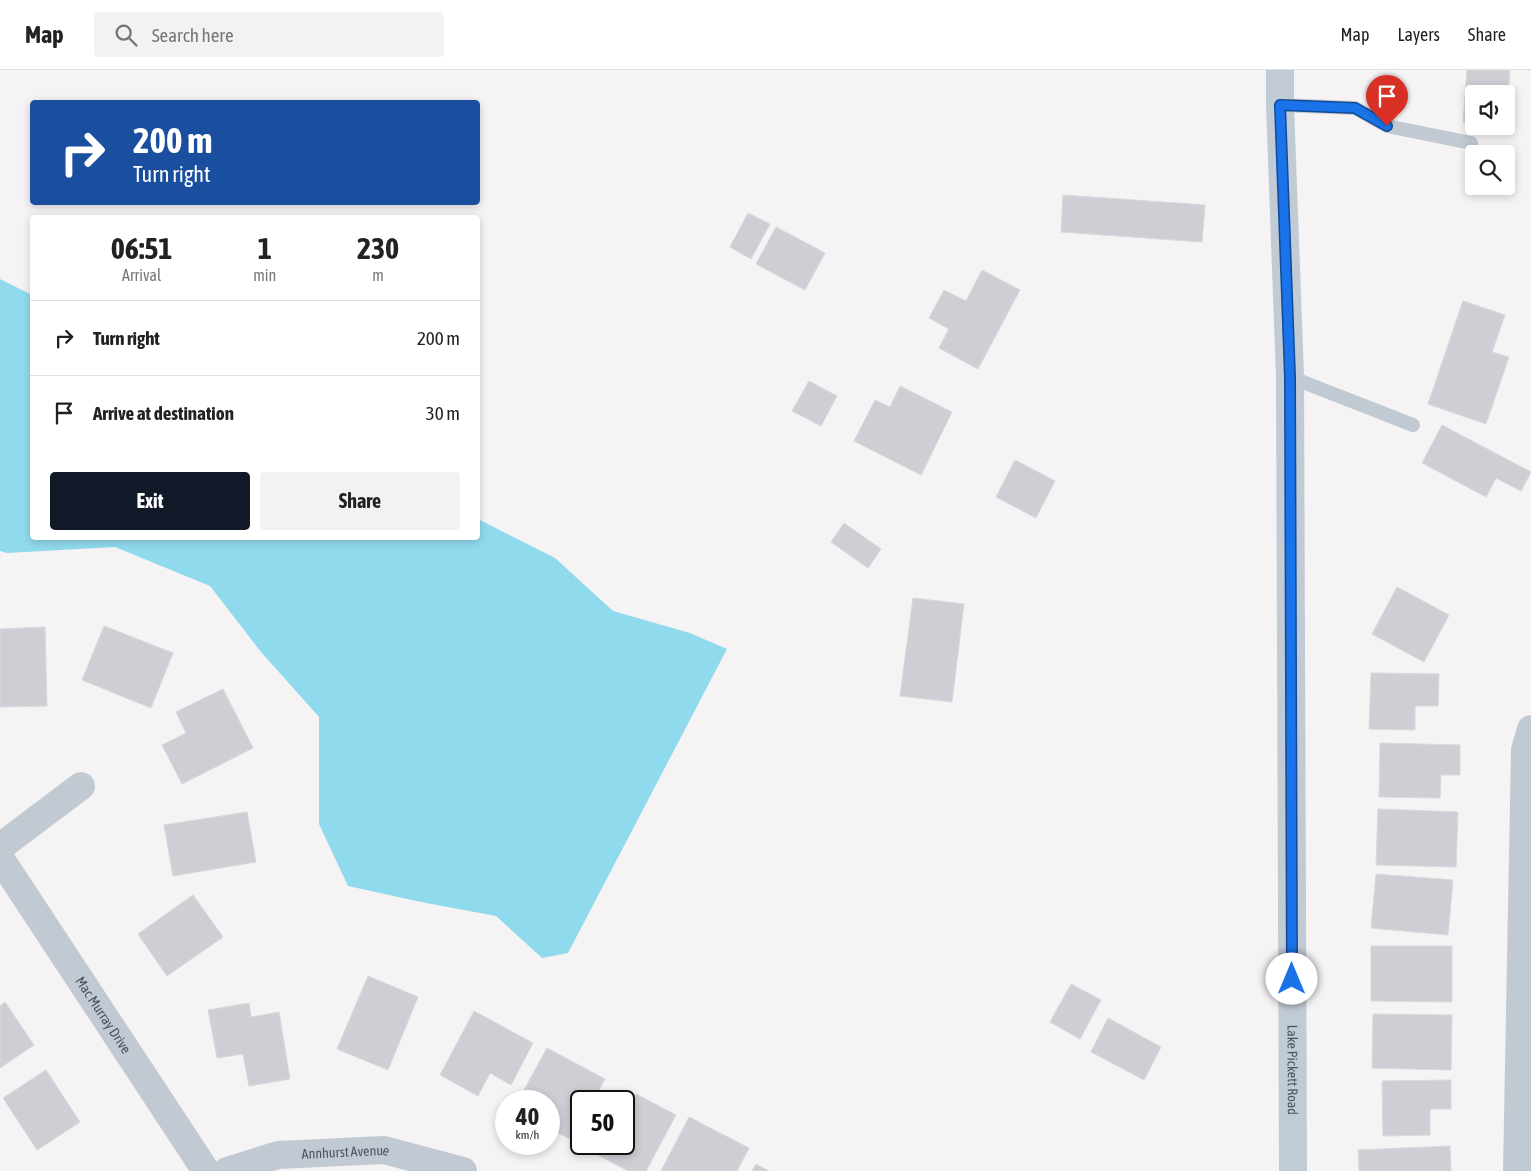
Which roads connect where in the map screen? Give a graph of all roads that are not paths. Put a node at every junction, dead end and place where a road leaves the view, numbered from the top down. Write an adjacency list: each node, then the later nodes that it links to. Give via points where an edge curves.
1 (1280, 70): 2 (main road, Lake Pickett Road)
2 (1280, 105): 3 (lane, via 1355,108 1387,126); 4 (main road, Lake Pickett Road)
3 (1471, 143)
4 (1290, 377): 5 (lane); 13 (main road, Lake Pickett Road)
5 (1413, 425)
6 (1531, 730): 14 (street, via 1525,750)
7 (81, 786): 8 (street)
8 (0, 847)
9 (0, 858): 10 (street, Mac Murray Drive)
10 (206, 1171)
11 (227, 1171): 12 (street, Annhurst Avenue, via 278,1156 384,1150)
12 (463, 1171)
13 (1293, 1171)
14 (1517, 1171)

